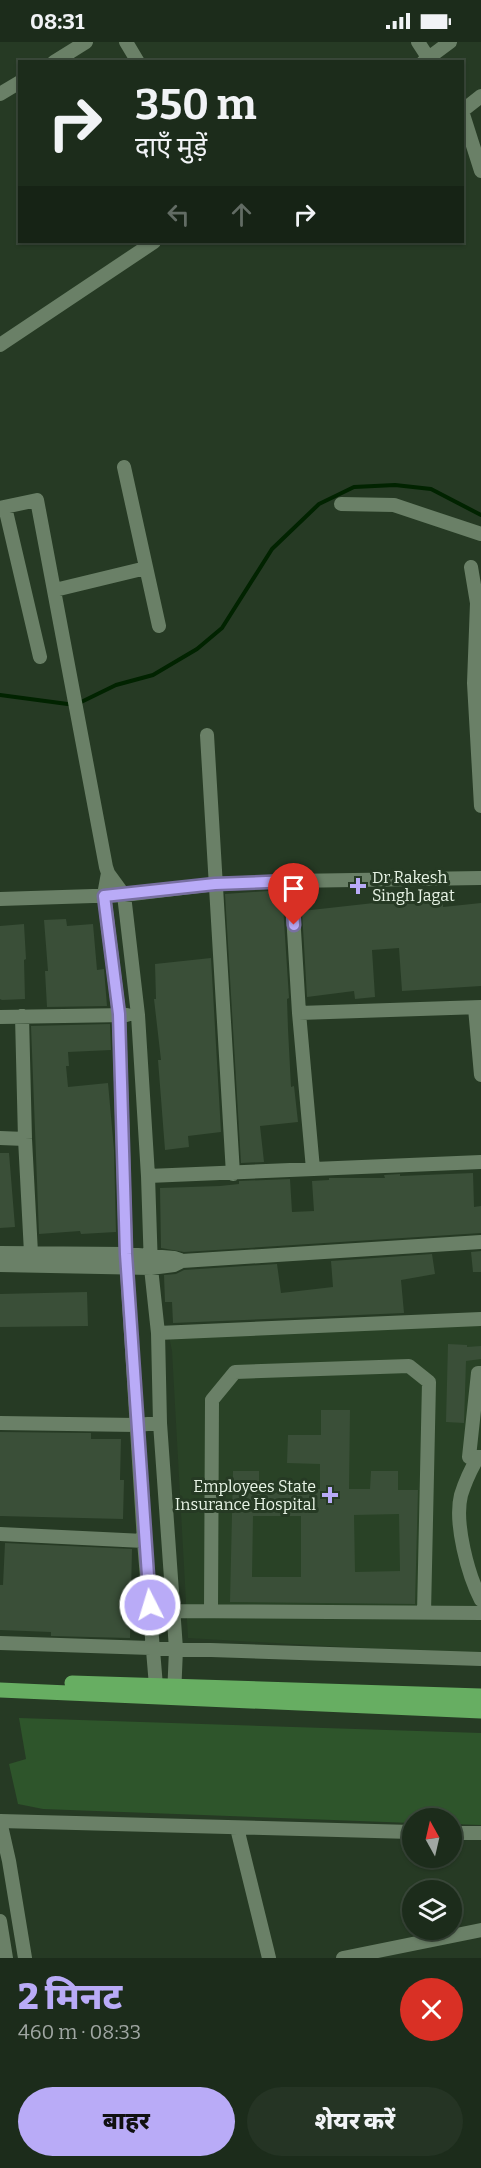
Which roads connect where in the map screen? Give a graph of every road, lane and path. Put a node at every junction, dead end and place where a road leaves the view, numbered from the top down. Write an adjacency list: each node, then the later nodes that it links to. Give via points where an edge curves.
1 (86, 42): 5 (street)
2 (126, 42): 6 (street)
3 (418, 42): 7 (street)
4 (450, 42): 7 (street)
5 (57, 60)
6 (137, 60)
7 (428, 60)
8 (18, 83): 9 (street)
9 (0, 94)
10 (481, 96): 11 (street)
11 (464, 109)
12 (464, 117): 13 (street)
13 (481, 171)
14 (153, 243): 15 (street)
15 (0, 345)
16 (124, 467): 21 (street)
17 (341, 504): 19 (street, via 394,505)
18 (2, 508): 22 (street, via 37,500); 24 (street)
19 (481, 534)
20 (471, 567): 26 (street, via 477,603 474,683)
21 (146, 568): 22 (street); 23 (street)
22 (55, 590): 27 (street)
23 (159, 626)
24 (40, 657)
25 (207, 735): 30 (street)
26 (481, 806)
27 (108, 873): 31 (street); 32 (street)
28 (481, 878): 29 (street)
29 (291, 881): 30 (street); 35 (street)
30 (215, 884): 31 (street); 45 (street)
31 (124, 895): 32 (street); 37 (street)
32 (104, 896): 33 (street); 36 (street)
33 (0, 899)
34 (478, 1007): 35 (street); 40 (street)
35 (299, 1013): 44 (street)
36 (119, 1014): 37 (street); 38 (street); 50 (street)
37 (138, 1015): 46 (street)
38 (22, 1016): 39 (street); 42 (street)
39 (0, 1017)
40 (481, 1075)
41 (0, 1138): 42 (street)
42 (25, 1138): 49 (street)
43 (481, 1162): 44 (street)
44 (313, 1169): 45 (street)
45 (233, 1174): 46 (street)
46 (148, 1176): 51 (street)
47 (481, 1242): 51 (street)
48 (0, 1253): 49 (street)
49 (31, 1253): 50 (street)
50 (127, 1260): 51 (street); 52 (street); 55 (street)
51 (151, 1262): 54 (street)
52 (0, 1265)
53 (481, 1319): 54 (street)
54 (158, 1338): 55 (street); 58 (street)
55 (132, 1344): 59 (street)
56 (481, 1373): 60 (street, via 469,1457)
57 (0, 1423): 59 (street)
58 (160, 1423): 59 (street); 64 (street)
59 (136, 1425): 62 (street)
60 (480, 1457): 63 (street, via 460,1497 461,1534 472,1582)
61 (0, 1534): 62 (street)
62 (144, 1541): 69 (street)
63 (481, 1600)
64 (174, 1611): 65 (street); 70 (street)
65 (211, 1611): 66 (street); 66 (street, via 212,1400 234,1372 409,1366 429,1382)
66 (424, 1613): 67 (street)
67 (481, 1613)
68 (0, 1643): 69 (street)
69 (153, 1648): 70 (street); 73 (street)
70 (177, 1649): 71 (street); 75 (street)
71 (481, 1659)
72 (0, 1681): 73 (main road)
73 (156, 1686): 75 (main road)
74 (0, 1690): 75 (main road)
75 (175, 1693): 76 (main road); 77 (main road)
76 (481, 1696)
77 (481, 1711)
78 (0, 1821): 79 (street); 86 (street)
79 (237, 1828): 80 (street); 87 (street)
80 (402, 1832)
81 (462, 1833): 82 (street)
82 (481, 1833)
83 (0, 1921): 85 (street)
84 (481, 1930): 88 (street)
85 (3, 1949)
86 (25, 1958)
87 (269, 1958)
88 (343, 1958)

